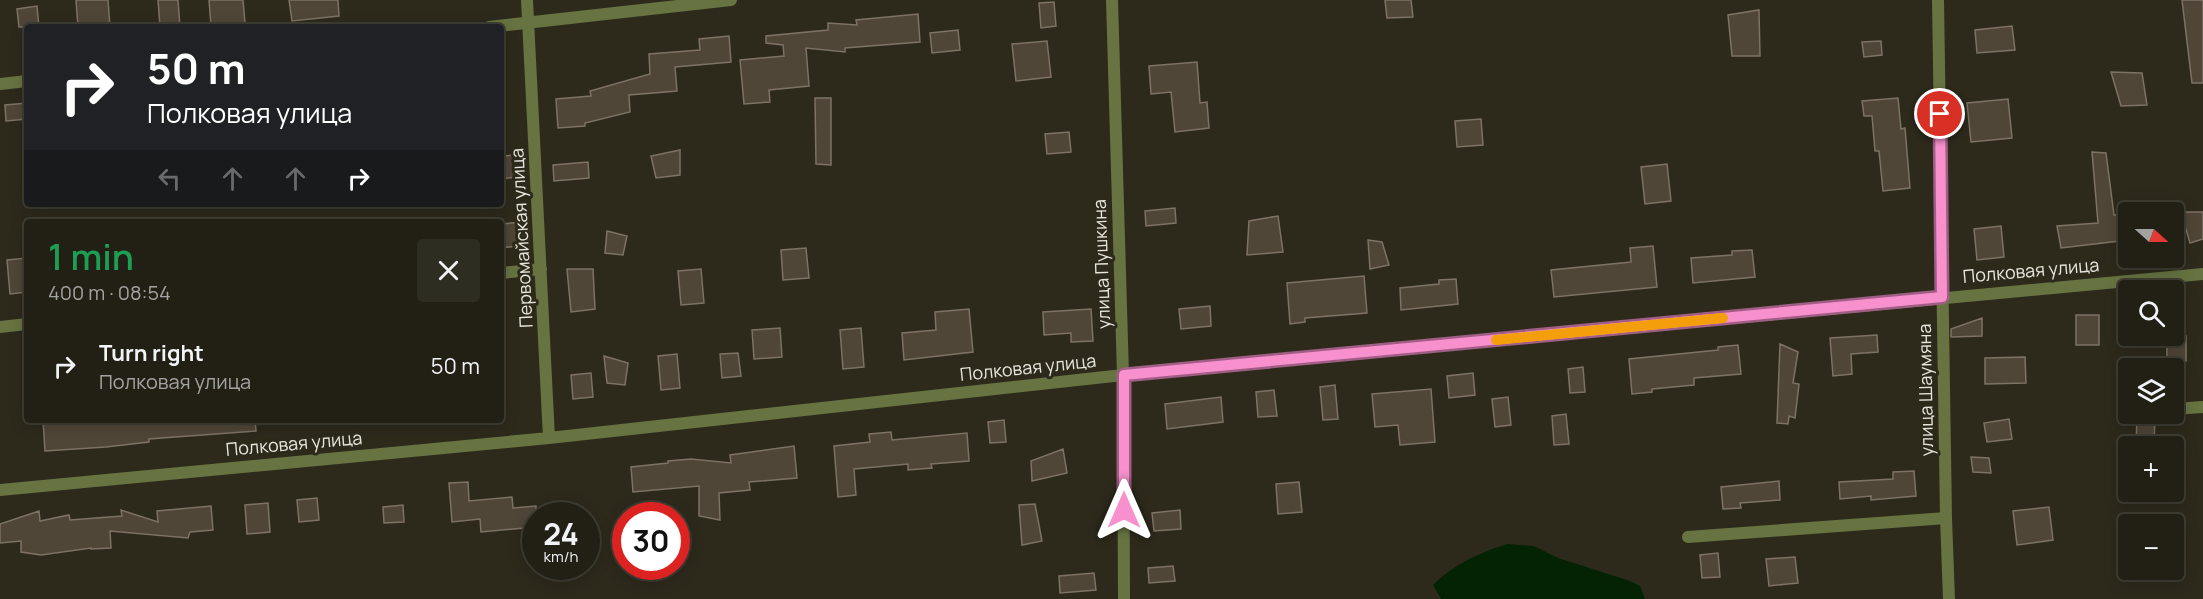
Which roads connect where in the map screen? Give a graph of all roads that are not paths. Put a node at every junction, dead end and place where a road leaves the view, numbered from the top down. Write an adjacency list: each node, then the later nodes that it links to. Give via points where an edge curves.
1 (527, 0): 5 (street, Первомайская улица)
2 (731, 0): 5 (street)
3 (1112, 0): 15 (street, улица Пушкина)
4 (1938, 0): 12 (street, улица Шаумяна)
5 (530, 22): 6 (street); 9 (street, Первомайская улица)
6 (504, 25)
7 (24, 81): 8 (street)
8 (0, 84)
9 (541, 269): 10 (street); 18 (street, Первомайская улица)
10 (504, 273)
11 (2203, 274): 12 (street, Полковая улица)
12 (1942, 297): 15 (street, Полковая улица); 20 (street, улица Шаумяна)
13 (24, 324): 14 (street)
14 (0, 327)
15 (1124, 375): 18 (street, Полковая улица); 22 (street, улица Пушкина)
16 (2203, 407): 17 (street)
17 (2184, 408)
18 (549, 438): 19 (street, Полковая улица)
19 (0, 490)
20 (1946, 518): 21 (street); 23 (street, улица Шаумяна)
21 (1688, 537)
22 (1124, 599)
23 (1949, 599)

